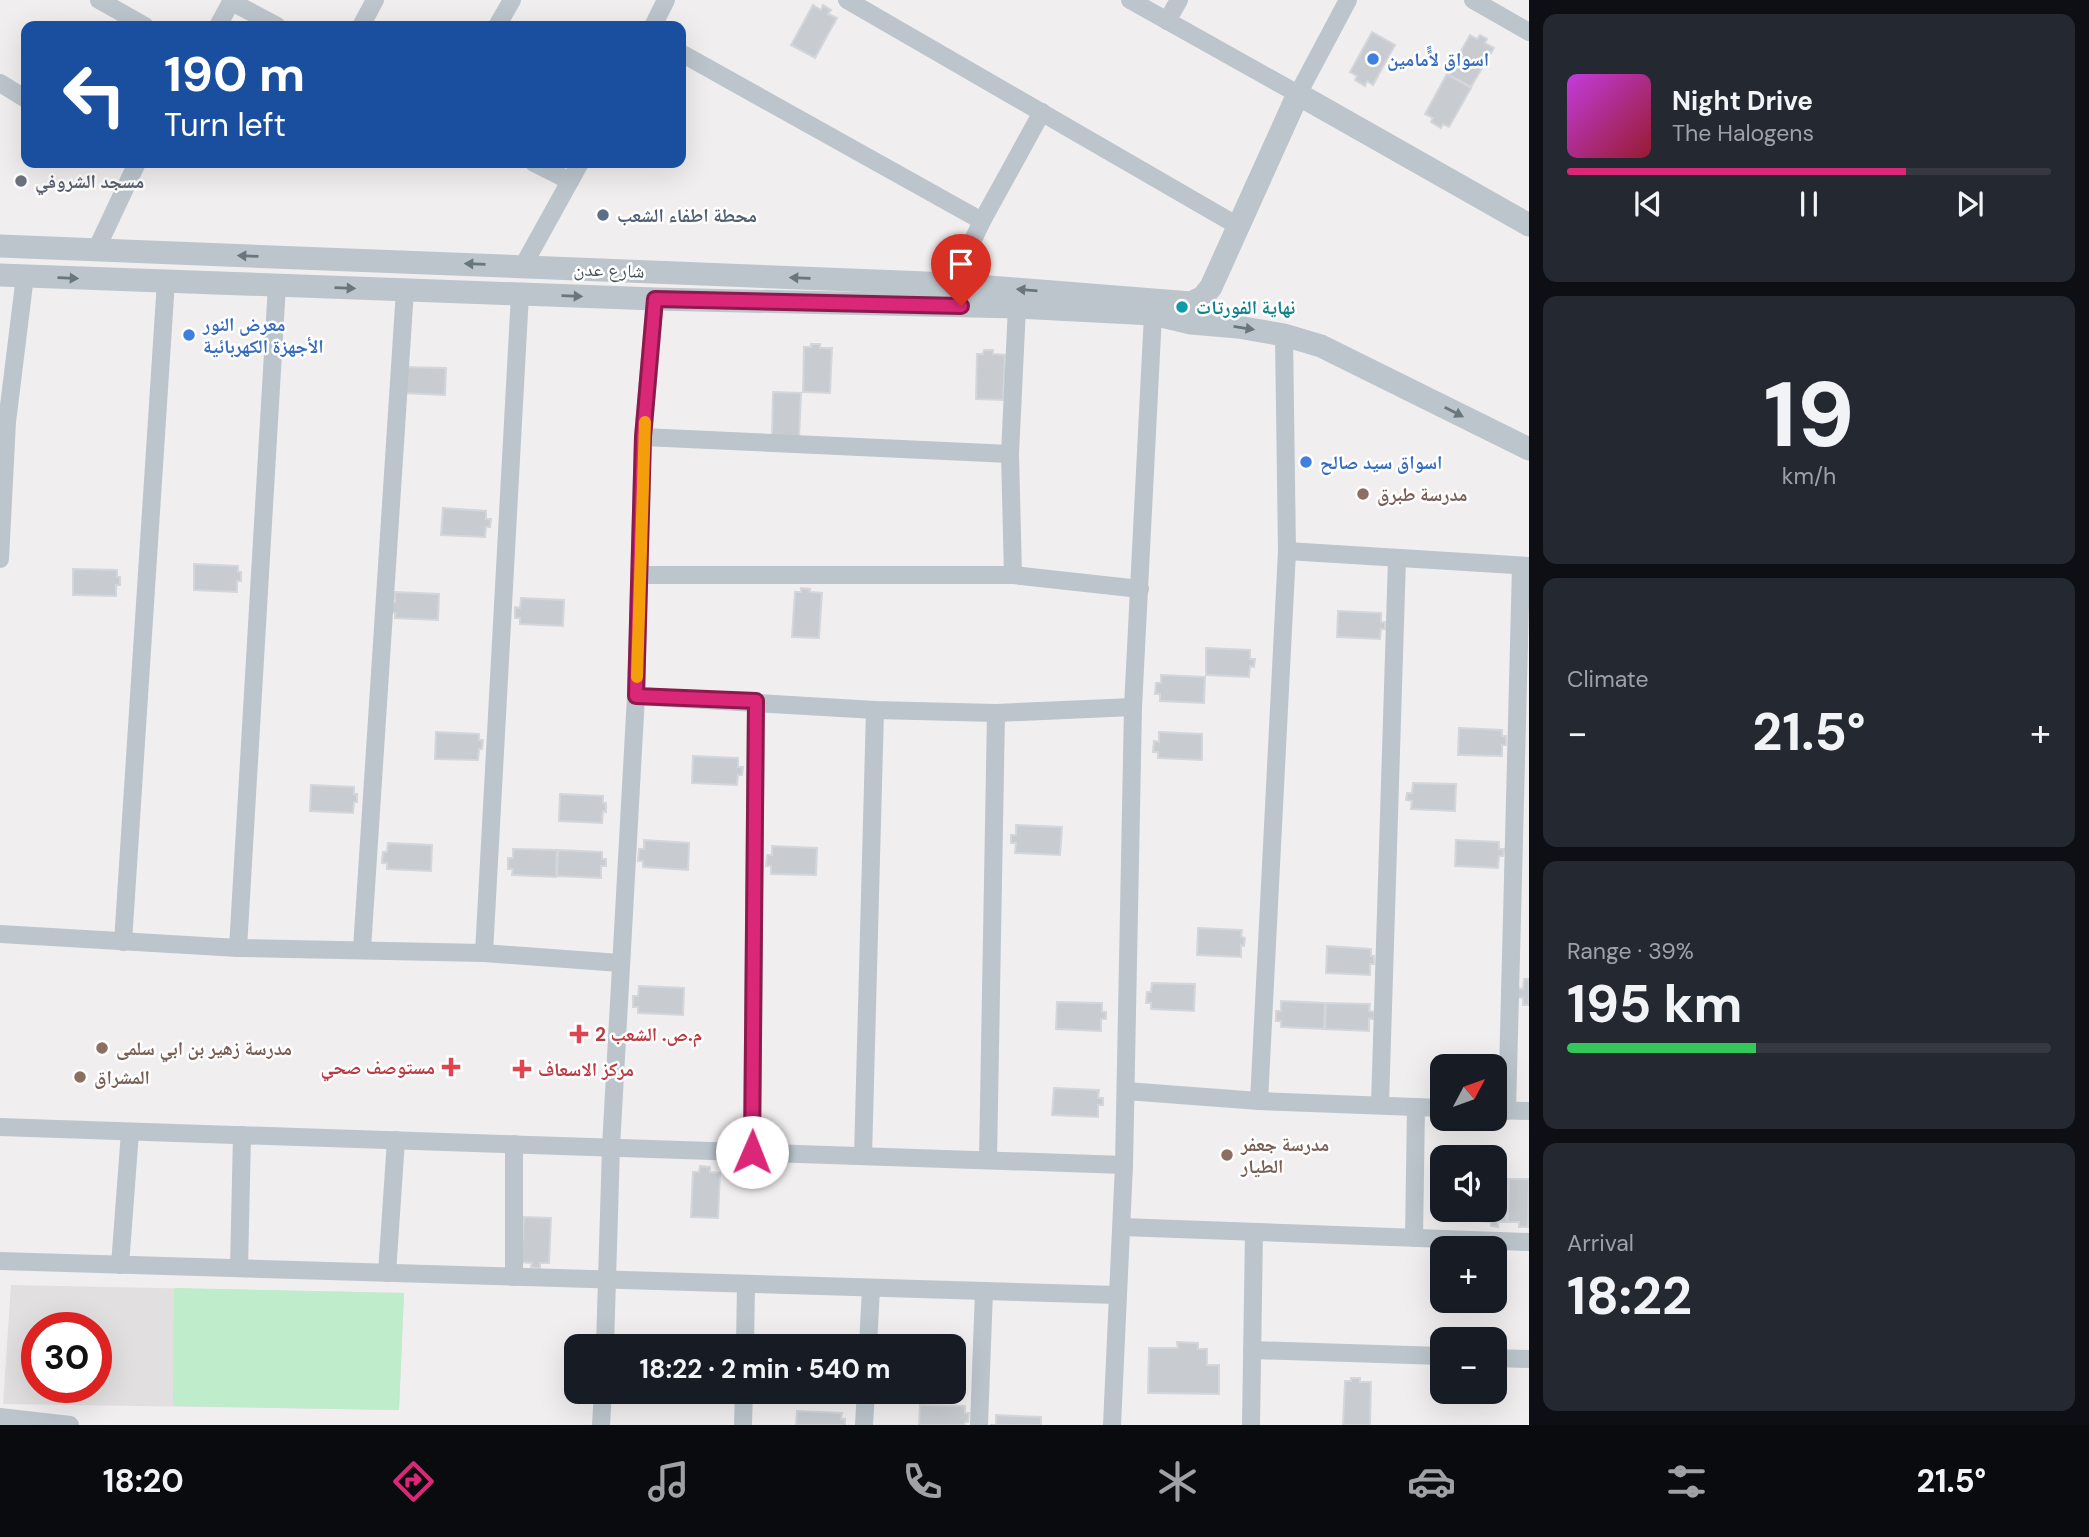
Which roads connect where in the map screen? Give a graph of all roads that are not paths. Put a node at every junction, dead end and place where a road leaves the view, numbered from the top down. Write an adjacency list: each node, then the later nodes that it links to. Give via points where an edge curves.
1 (99, 0): 11 (street)
2 (375, 0): 14 (street)
3 (512, 0): 15 (street)
4 (666, 0): 16 (street)
5 (847, 0): 23 (street)
6 (1130, 0): 17 (street)
7 (1178, 0): 17 (street)
8 (1348, 0): 21 (street)
9 (1473, 0): 18 (street)
10 (232, 1): 12 (street); 13 (street)
11 (136, 21)
12 (221, 21)
13 (268, 21)
14 (364, 21)
15 (500, 21)
16 (656, 21)
17 (1167, 21): 21 (street)
18 (1529, 32)
19 (686, 56): 28 (street)
20 (0, 83): 22 (street)
21 (1298, 94): 29 (street); 30 (street)
22 (21, 96)
23 (1042, 112): 28 (street); 30 (street)
24 (135, 168): 32 (street)
25 (544, 168): 27 (street)
26 (577, 168): 27 (street)
27 (570, 181): 33 (street)
28 (982, 221): 38 (street)
29 (1529, 225)
30 (1238, 226): 38 (street, شارع عدن, one-way to 38, via 1211,287 1198,300 1183,303)
31 (0, 246): 32 (street, شارع عدن)
32 (96, 250): 33 (street, شارع عدن, one-way to 32)
33 (523, 266): 34 (street, شارع عدن)
34 (611, 270): 38 (street, شارع عدن, one-way to 34); 42 (street)
35 (0, 275): 36 (street, شارع عدن)
36 (25, 276): 37 (street, شارع عدن, one-way to 37); 47 (street)
37 (166, 281): 39 (street, شارع عدن); 64 (street)
38 (952, 284)
39 (277, 285): 40 (street, شارع عدن, one-way to 40); 65 (street)
40 (405, 290): 41 (street, شارع عدن); 66 (street)
41 (520, 294): 42 (street, شارع عدن, one-way to 42); 67 (street)
42 (621, 298): 43 (street, شارع عدن)
43 (655, 299): 44 (street, شارع عدن); 48 (street)
44 (1017, 307): 45 (street, شارع عدن); 50 (street)
45 (1153, 314): 46 (street, شارع عدن, one-way to 46); 57 (street)
46 (1284, 335): 49 (street, شارع عدن, one-way to 49, via 1321,346); 51 (street)
47 (3, 422): 52 (street)
48 (643, 437): 50 (street); 55 (street)
49 (1529, 449)
50 (1010, 454): 56 (street)
51 (1287, 551): 53 (street); 71 (street)
52 (0, 552)
53 (1397, 559): 54 (street); 72 (street)
54 (1525, 566): 69 (street)
55 (639, 575): 56 (street); 58 (street)
56 (1013, 575): 57 (street)
57 (1140, 589): 60 (street)
58 (636, 696): 59 (street); 68 (street)
59 (756, 701): 61 (street); 83 (street)
60 (1133, 707): 62 (street); 70 (street)
61 (875, 710): 62 (street); 84 (street)
62 (996, 713): 85 (street)
63 (0, 934): 64 (street)
64 (123, 942): 65 (street)
65 (238, 948): 66 (street)
66 (362, 949): 67 (street)
67 (484, 953): 68 (street)
68 (620, 963): 82 (street)
69 (1503, 1054)
70 (1126, 1091): 71 (street); 86 (street)
71 (1259, 1101): 72 (street)
72 (1380, 1104): 73 (street)
73 (1416, 1107): 74 (street); 89 (street)
74 (1430, 1108)
75 (1507, 1110): 76 (street)
76 (1529, 1111)
77 (0, 1127): 78 (street)
78 (130, 1132): 79 (street); 92 (street)
79 (242, 1135): 80 (street); 93 (street)
80 (396, 1140): 81 (street); 94 (street)
81 (514, 1144): 82 (street); 95 (street)
82 (611, 1147): 83 (street); 96 (street)
83 (752, 1152): 84 (street)
84 (863, 1156): 85 (street)
85 (988, 1160): 86 (street)
86 (1124, 1165): 87 (street)
87 (1122, 1227): 88 (street); 100 (street)
88 (1254, 1233): 89 (street); 104 (street)
89 (1413, 1238): 90 (street)
90 (1529, 1242)
91 (0, 1261): 92 (street)
92 (120, 1265): 93 (street)
93 (239, 1268): 94 (street)
94 (387, 1273): 95 (street)
95 (514, 1277): 96 (street)
96 (608, 1280): 97 (street); 101 (street)
97 (746, 1284): 98 (street); 102 (street)
98 (871, 1288): 99 (street); 103 (street)
99 (984, 1291): 100 (street); 116 (street)
100 (1117, 1295): 117 (street)
101 (606, 1334)
102 (745, 1334)
103 (869, 1334)
104 (1251, 1350): 105 (street); 118 (street)
105 (1430, 1356)
106 (1507, 1358): 107 (street)
107 (1529, 1359)
108 (602, 1404): 113 (street)
109 (744, 1404): 114 (street)
110 (865, 1404): 115 (street)
111 (0, 1417): 112 (street)
112 (70, 1425)
113 (601, 1425)
114 (743, 1425)
115 (864, 1425)
116 (979, 1425)
117 (1112, 1425)
118 (1251, 1425)

